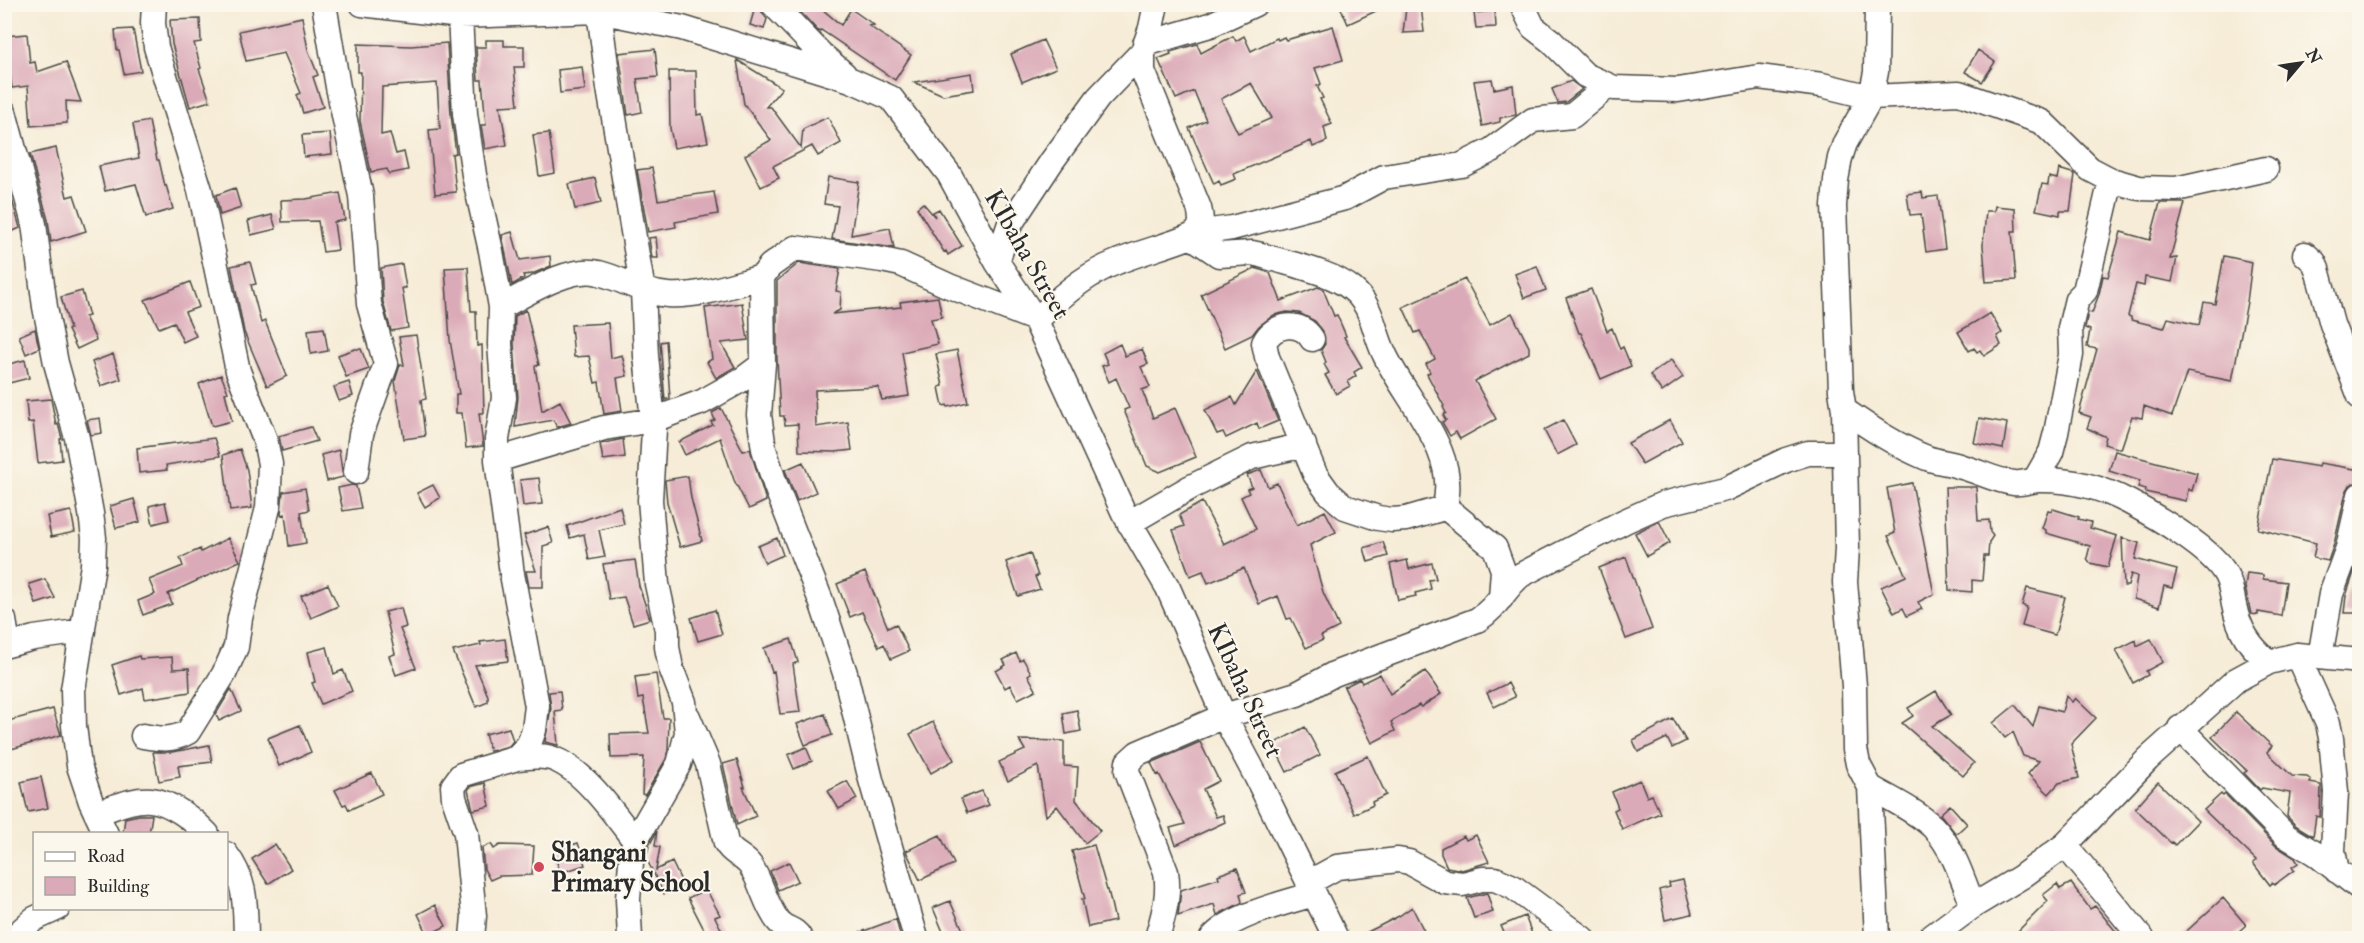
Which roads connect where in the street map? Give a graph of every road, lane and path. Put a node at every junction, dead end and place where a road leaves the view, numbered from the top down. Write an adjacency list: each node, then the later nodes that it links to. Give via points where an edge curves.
1 (154, 4): 51 (street, via 156,47 200,190 238,371 266,440 270,464 266,519 236,647 224,674 188,732 168,740)
2 (324, 4): 35 (street, via 361,196 369,304 386,364 361,434)
3 (362, 4): 9 (street, KIbaha Street)
4 (773, 4): 13 (street)
5 (1156, 4): 12 (street)
6 (1255, 4): 12 (street, via 1210,25)
7 (1522, 4): 14 (street, via 1533,27 1585,75)
8 (1877, 4): 15 (street, via 1876,72)
9 (424, 9): 11 (street, KIbaha Street)
10 (599, 11): 11 (street, KIbaha Street); 13 (street, KIbaha Street, via 682,28); 23 (street)
11 (460, 16): 24 (street, via 465,114)
12 (1144, 47): 19 (street, via 1143,71 1199,208 1201,225); 21 (street, via 1098,98 1052,161 1009,226)
13 (851, 80): 21 (street, KIbaha Street, via 891,98 949,174)
14 (1608, 86): 15 (street, via 1678,90 1759,77 1822,85); 19 (street, via 1572,116 1533,120 1492,150 1462,165 1384,177 1345,198)
15 (1871, 97): 18 (street, via 1959,93 2034,118 2090,169); 29 (street, via 1845,143 1836,180)
16 (4, 112): 43 (street, via 34,224 45,308 91,513 93,565)
17 (2266, 169): 18 (street, via 2176,189 2139,188)
18 (2111, 180): 31 (street, via 2085,291 2077,300 2070,328 2071,355)
19 (1194, 235): 25 (street, via 1115,262 1059,298); 39 (street, via 1218,255 1261,255 1319,272 1359,295 1370,312 1384,353 1416,403 1439,452 1448,491)
20 (2305, 254): 28 (street, via 2317,269 2332,324)
21 (997, 262): 25 (street, KIbaha Street)
22 (762, 278): 23 (street, via 690,294); 25 (street, via 770,266 795,248 882,260 902,264 941,283); 27 (street)
23 (643, 291): 24 (street, via 598,272 586,271 545,284); 30 (street)
24 (501, 307): 34 (street, via 504,398)
25 (1038, 317): 40 (street, KIbaha Street)
26 (1312, 339): 32 (street, via 1304,330 1287,326 1272,333 1264,343)
27 (763, 364): 30 (street, via 702,402); 69 (street, via 759,415 764,449 845,673)
28 (2360, 397)
29 (1844, 410): 33 (street); 36 (street, via 1871,430 1928,458 1995,479 2016,483)
30 (653, 420): 34 (street, via 604,428); 48 (street, via 650,500 657,584 671,668)
31 (2056, 432): 36 (street, via 2051,452); 37 (street, via 2063,458)
32 (1304, 445): 39 (street, via 1322,484 1345,507 1392,520); 40 (street, via 1252,457)
33 (1845, 453): 41 (street, via 1808,453 1725,489 1679,499 1638,515 1521,575); 53 (street, via 1845,582 1855,749)
34 (497, 460): 52 (street, via 512,574 537,706 529,744)
35 (356, 472)
36 (2035, 480): 37 (street)
37 (2079, 482): 47 (street, via 2129,502 2187,537 2216,561 2226,574 2241,629 2250,645)
38 (2360, 495): 45 (street, via 2348,548)
39 (1444, 508): 41 (street, via 1495,548 1503,570)
40 (1129, 523): 49 (street, KIbaha Street, via 1168,588)
41 (1501, 598): 49 (street, via 1492,611 1477,620 1334,674 1297,694)
42 (4, 620): 44 (street)
43 (83, 631): 44 (street); 54 (street, via 73,690 74,726 79,766)
44 (6, 645)
45 (2309, 656): 46 (street); 47 (street); 59 (street, via 2331,738)
46 (2360, 660)
47 (2269, 662): 50 (street, via 2236,680)
48 (686, 712): 56 (street, via 686,740 680,764); 68 (street, via 708,764 729,849 751,866 780,924 794,929)
49 (1224, 716): 61 (street, KIbaha Street); 70 (street, via 1138,753 1128,762 1127,771 1166,872 1168,893)
50 (2180, 728): 57 (street); 59 (street, via 2286,836)
51 (143, 736)
52 (517, 758): 56 (street, via 544,756 570,767); 66 (street, via 461,775 453,786 466,833 474,916)
53 (1869, 787): 62 (street, via 1934,828 1961,874); 74 (street)
54 (101, 823): 55 (street, via 135,802 152,800 186,815)
55 (205, 832)
56 (635, 842): 67 (street, via 628,899)
57 (2065, 845): 62 (street); 76 (street)
58 (228, 856): 65 (street, via 238,869 242,885)
59 (2337, 871): 60 (street)
60 (2360, 888)
61 (1311, 889): 71 (street, via 1229,926); 72 (street, KIbaha Street); 73 (street, via 1337,867 1409,862 1445,882 1463,884 1495,879 1513,887)
62 (1973, 906): 75 (street)
63 (56, 910): 64 (street, via 34,919)
64 (13, 939)
65 (246, 939)
66 (472, 939)
67 (630, 939)
68 (800, 939)
69 (916, 939)
70 (1156, 939)
71 (1212, 939)
72 (1336, 939)
73 (1582, 939)
74 (1877, 939)
75 (1930, 939)
76 (2142, 939)

